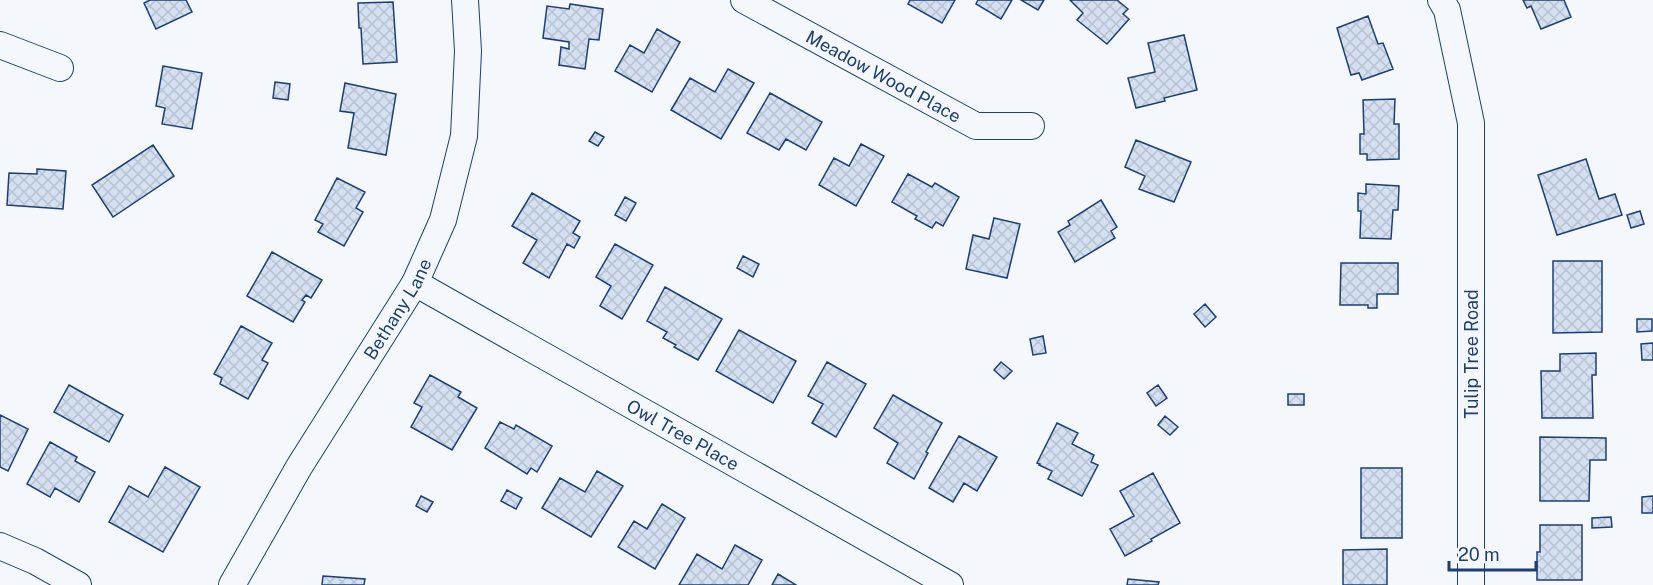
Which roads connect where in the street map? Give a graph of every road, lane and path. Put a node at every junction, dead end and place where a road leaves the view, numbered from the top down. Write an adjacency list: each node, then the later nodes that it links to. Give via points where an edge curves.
1 (465, 0): 7 (street, Bethany Lane, via 468,51 464,136 443,220)
2 (744, 0): 6 (street, Meadow Wood Place, via 976,126)
3 (1441, 0): 12 (street, Tulip Tree Road, via 1447,10 1471,123)
4 (0, 45): 5 (street)
5 (60, 68)
6 (1031, 126)
7 (414, 283): 10 (street, Bethany Lane, via 299,467); 11 (street, Owl Tree Place)
8 (0, 546): 9 (street)
9 (78, 585)
10 (232, 585)
11 (950, 585)
12 (1471, 585)

